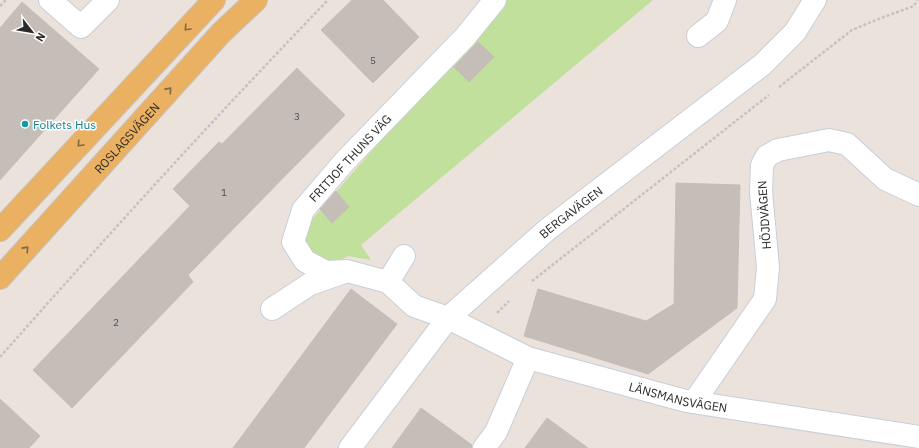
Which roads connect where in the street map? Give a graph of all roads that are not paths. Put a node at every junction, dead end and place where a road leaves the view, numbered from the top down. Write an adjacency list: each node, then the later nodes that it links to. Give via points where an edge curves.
1 (50, 0): 2 (street, via 81,28)
2 (108, 0)
3 (214, 0): 10 (main road, one-way to 10)
4 (256, 0): 13 (main road, ROSLAGSVÄGEN, one-way to 4, via 221,32)
5 (495, 0): 12 (street, FRITJOF THUNS VÄG, via 465,38 345,161 302,210 293,242 305,261 326,272)
6 (725, 0): 8 (street, via 717,21)
7 (815, 0): 16 (street, BERGAVÄGEN, via 795,32 762,65 548,229)
8 (698, 36)
9 (919, 195): 18 (street, HÖJDVÄGEN, via 885,179 847,144 829,140 778,150 767,156 762,165 761,192 768,267 765,298)
10 (0, 230)
11 (404, 256): 14 (street)
12 (347, 271): 14 (street, FRITJOF THUNS VÄG); 15 (street, via 310,284)
13 (0, 278)
14 (388, 282): 16 (street, FRITJOF THUNS VÄG, via 414,306)
15 (272, 309)
16 (448, 318): 17 (street, LÄNSMANSVÄGEN); 20 (street, BERGAVÄGEN)
17 (528, 358): 18 (street, LÄNSMANSVÄGEN); 21 (street, via 496,432)
18 (694, 402): 19 (street, LÄNSMANSVÄGEN)
19 (919, 437)
20 (350, 448)
21 (484, 448)

